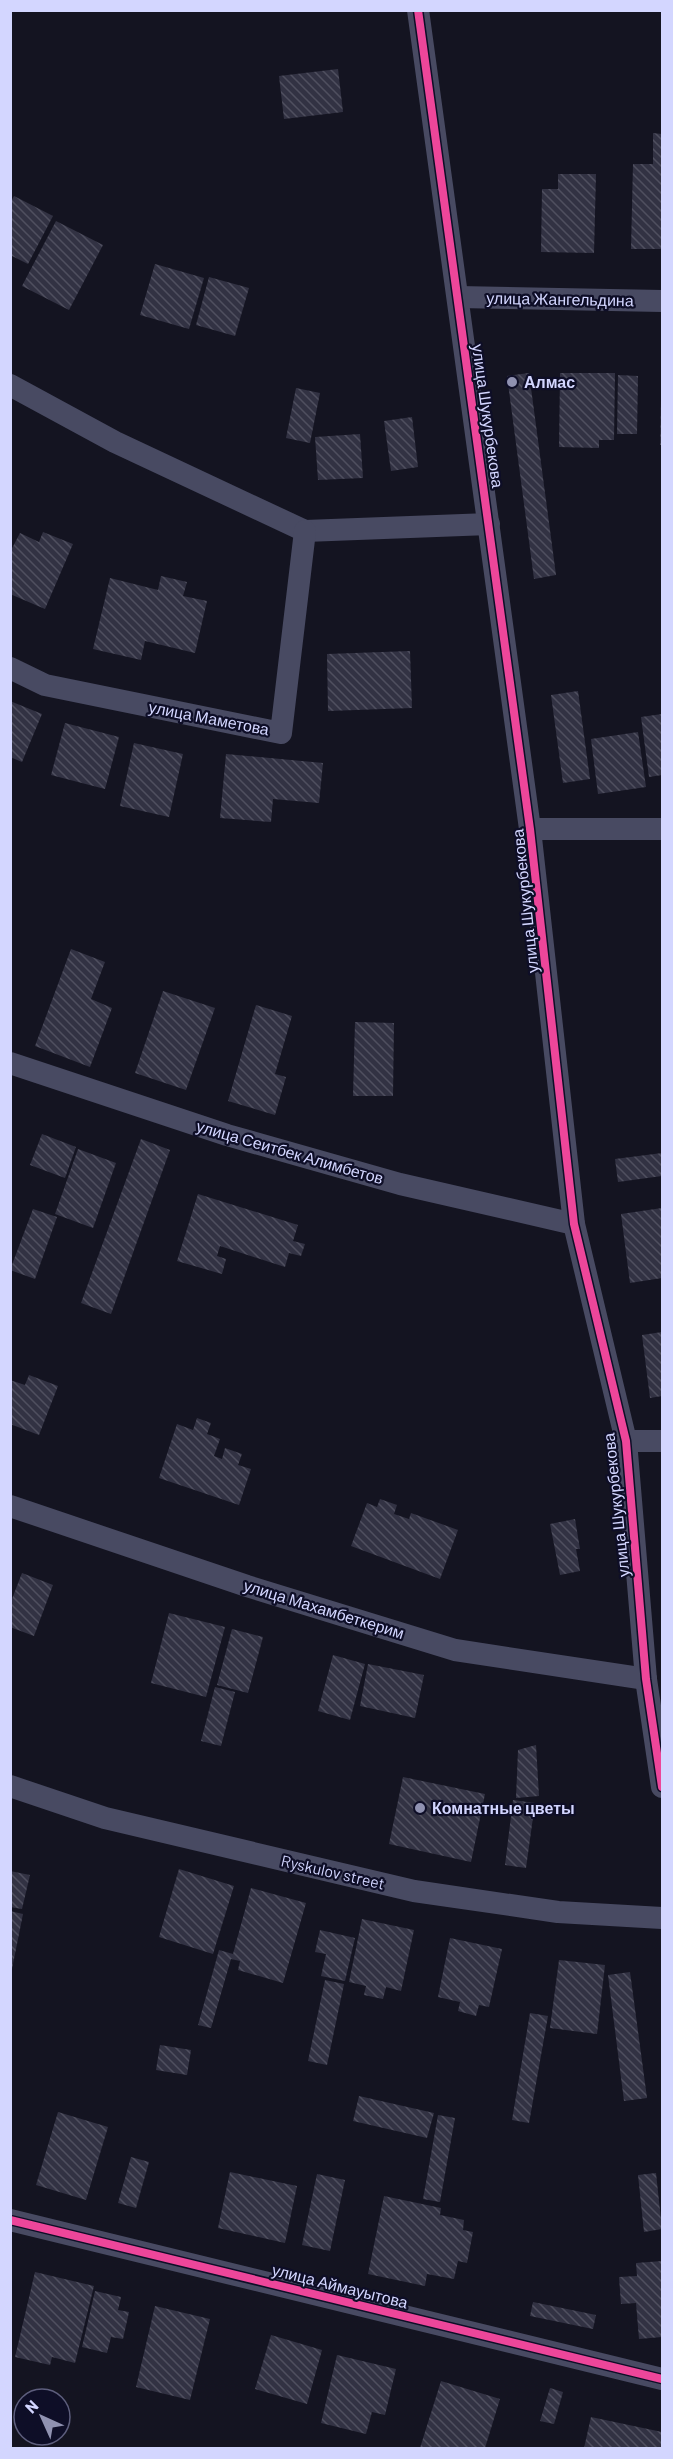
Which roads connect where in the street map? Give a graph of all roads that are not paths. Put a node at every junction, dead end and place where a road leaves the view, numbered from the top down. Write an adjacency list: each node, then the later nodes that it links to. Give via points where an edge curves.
1 (418, 10): 2 (street, улица Шукурбекова)
2 (458, 297): 3 (street, улица Жангельдина); 5 (street, улица Шукурбекова)
3 (663, 301)
4 (10, 385): 6 (street, via 115,441)
5 (489, 524): 6 (street); 8 (street, улица Шукурбекова)
6 (305, 531): 7 (street, улица Маметова, via 282,733 45,685)
7 (10, 668)
8 (530, 829): 9 (street); 11 (street, улица Шукурбекова)
9 (663, 829)
10 (10, 1063): 11 (street, улица Сеитбек Алимбетов, via 227,1135 400,1184)
11 (574, 1224): 12 (street, улица Шукурбекова)
12 (626, 1441): 13 (street); 15 (street, улица Шукурбекова)
13 (663, 1441)
14 (10, 1506): 15 (street, улица Махамбеткерим, via 247,1586 455,1650)
15 (646, 1679): 17 (street, улица Шукурбекова)
16 (10, 1786): 18 (street, Ryskulov street, via 105,1818 414,1891 558,1912)
17 (663, 1787)
18 (663, 1918)
19 (10, 2220): 20 (street, улица Аймауытова)
20 (663, 2379)

